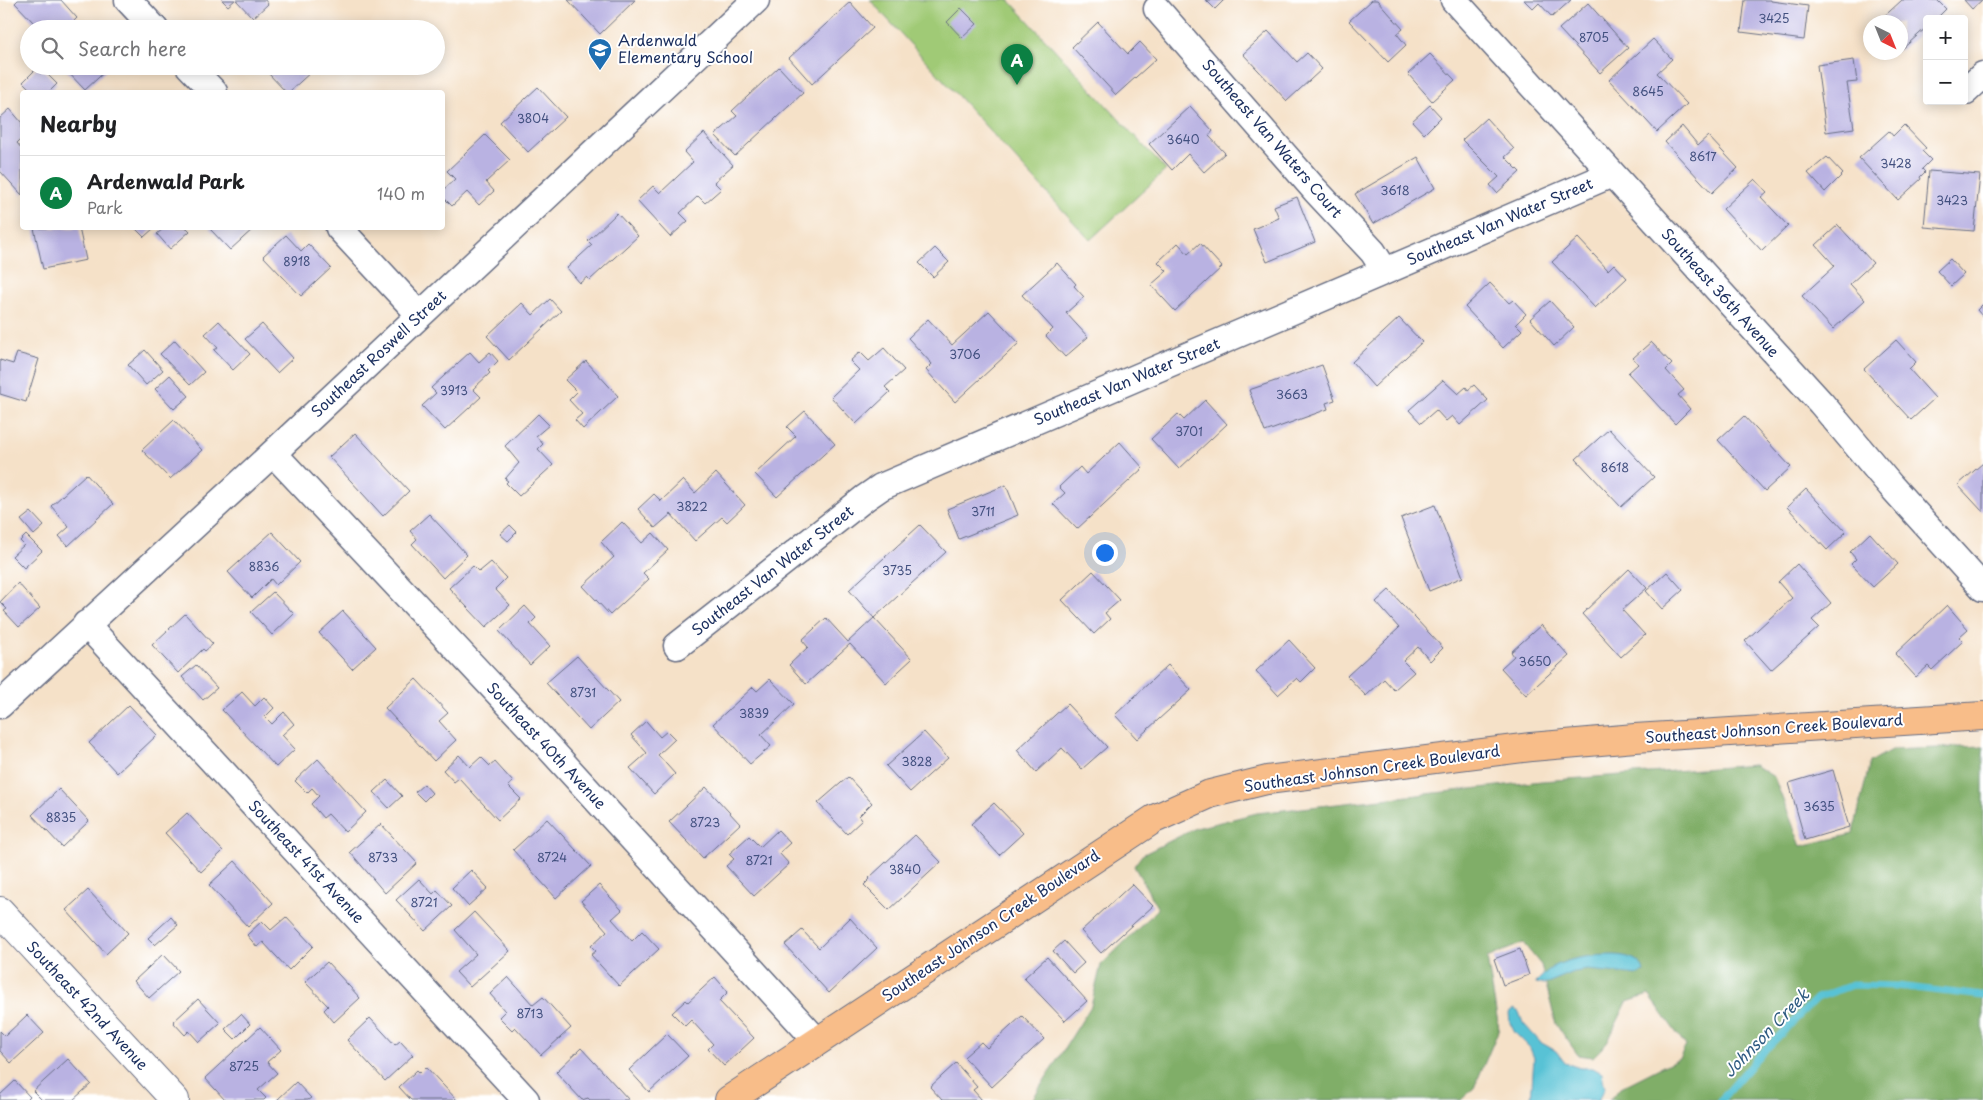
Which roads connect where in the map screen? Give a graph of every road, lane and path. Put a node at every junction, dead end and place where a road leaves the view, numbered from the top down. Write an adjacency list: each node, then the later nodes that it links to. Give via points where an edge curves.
1 (128, 0): 5 (street)
2 (756, 0): 11 (street, Southeast Roswell Street)
3 (1454, 0): 8 (street, Southeast 36th Avenue)
4 (1157, 9): 10 (street, Southeast Van Waters Court, via 1372,252)
5 (147, 20)
6 (198, 75): 7 (street)
7 (212, 90)
8 (1612, 174): 10 (street, Southeast Van Water Street); 13 (street, Southeast 36th Avenue, via 1815,396)
9 (341, 230): 11 (street)
10 (1385, 271): 15 (street, Southeast Van Water Street, via 881,488)
11 (420, 316): 12 (street, Southeast Roswell Street)
12 (273, 453): 14 (street, Southeast Roswell Street); 19 (street, Southeast 40th Avenue, via 530,727)
13 (1983, 588)
14 (86, 624): 16 (street, Southeast Roswell Street); 21 (street, Southeast 41st Avenue)
15 (677, 646)
16 (0, 705)
17 (1983, 716): 19 (main road, Southeast Johnson Creek Boulevard, via 1531,747 1267,780 1210,794 1154,819)
18 (0, 911): 20 (street, Southeast 42nd Avenue)
19 (817, 1041): 22 (main road, Southeast Johnson Creek Boulevard)
20 (175, 1100)
21 (526, 1100)
22 (730, 1100)

